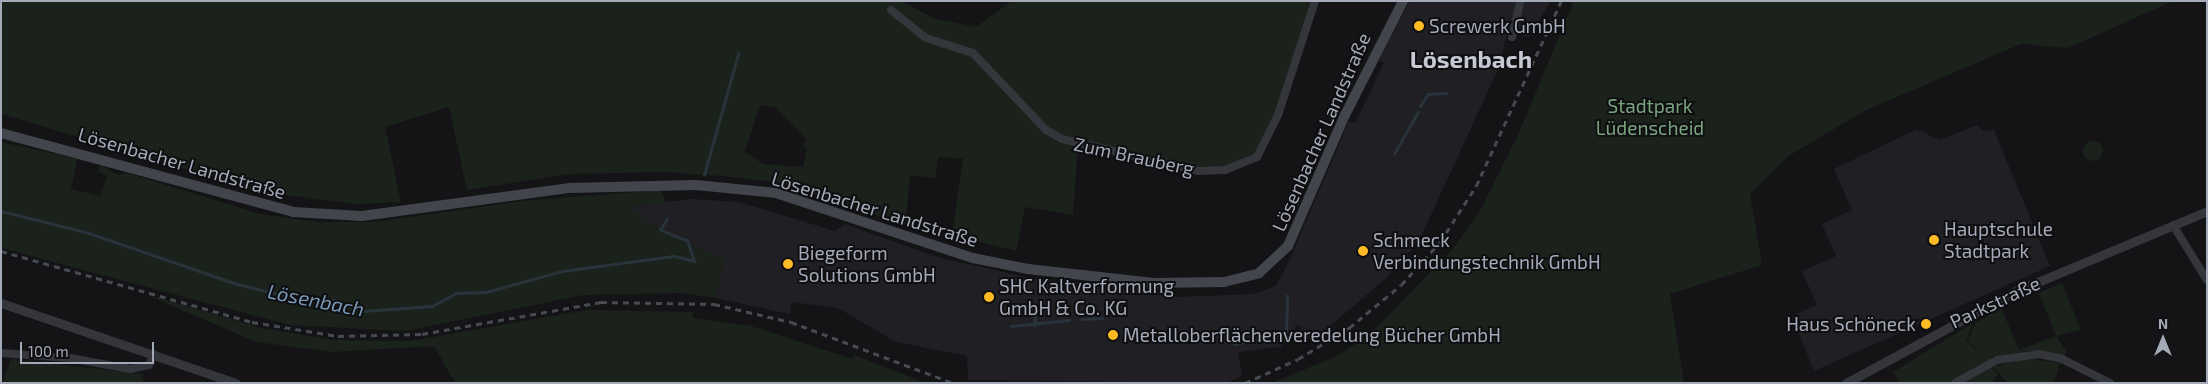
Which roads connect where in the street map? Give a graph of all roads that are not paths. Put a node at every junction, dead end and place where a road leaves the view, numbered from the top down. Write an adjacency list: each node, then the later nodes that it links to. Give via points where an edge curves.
1 (1315, 1): 4 (street, Zum Brauberg, via 1278,115 1257,157 1225,170 1198,171 1062,139 1046,130 973,53 926,38)
2 (1402, 1): 6 (main road, Lösenbacher Landstraße, via 1345,115 1288,246 1260,273 1224,282 1154,283 1028,269 973,258 776,193 696,185 570,188 371,216 293,212)
3 (1520, 1): 5 (street)
4 (891, 10)
5 (1512, 37)
6 (1, 133)
7 (2207, 211): 8 (street, Parkstraße)
8 (2173, 225): 9 (street); 14 (street, Parkstraße, via 2000,298)
9 (2207, 280)
10 (1, 302): 12 (street)
11 (1, 353): 12 (street, via 70,358 130,369 149,365)
12 (154, 354): 13 (street)
13 (236, 383)
14 (1846, 383)
15 (1955, 383): 16 (street, via 1997,360 2039,354 2062,360)
16 (2110, 383)

